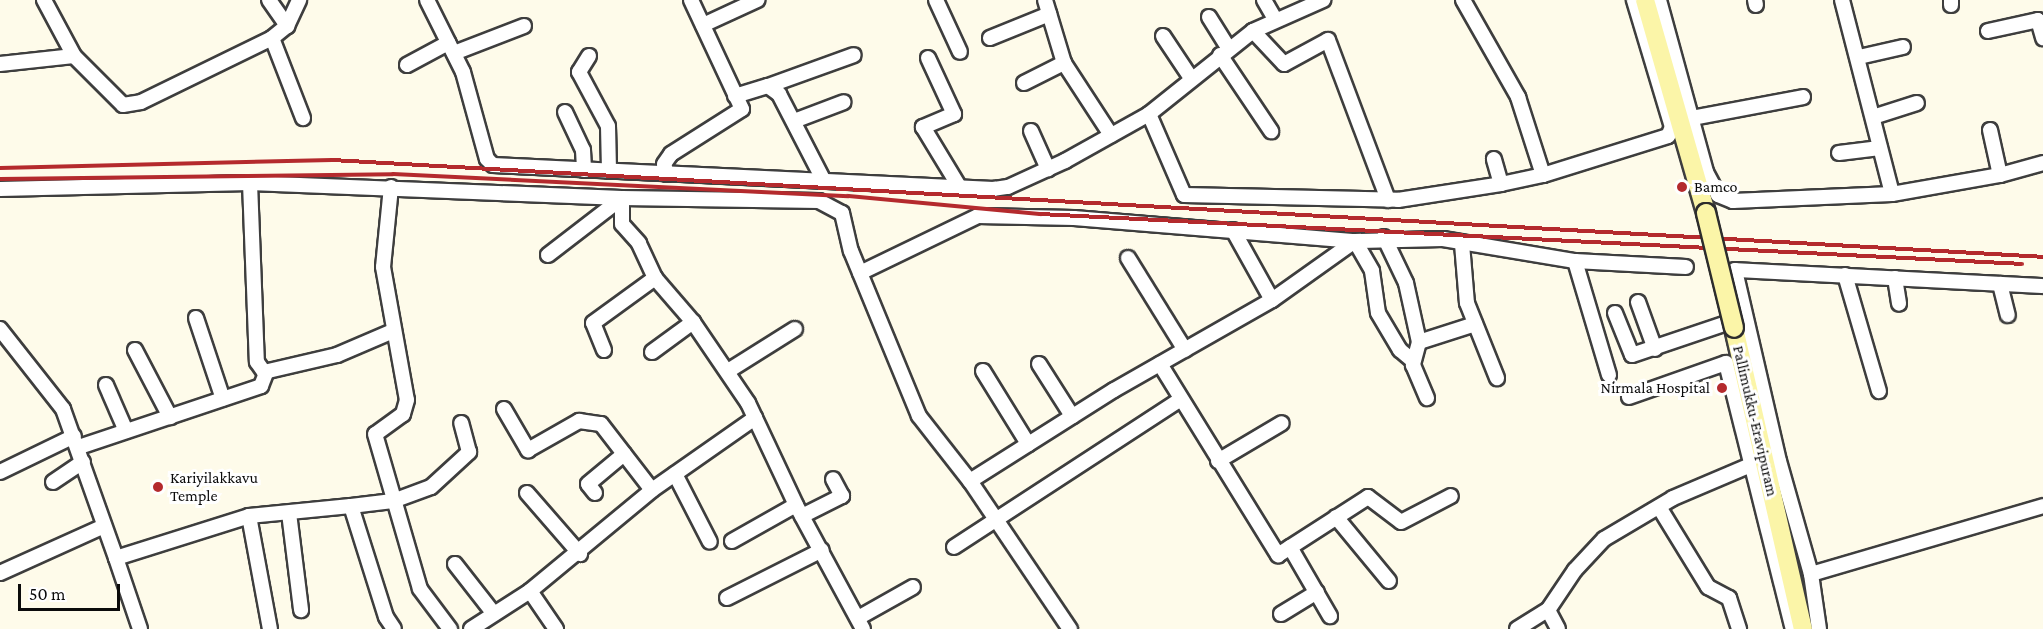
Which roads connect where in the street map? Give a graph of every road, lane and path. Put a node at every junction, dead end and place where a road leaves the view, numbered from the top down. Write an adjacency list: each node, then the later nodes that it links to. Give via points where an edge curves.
1 (44, 0): 33 (street)
2 (269, 0): 20 (street)
3 (299, 0): 20 (street)
4 (427, 0): 29 (street)
5 (691, 0): 19 (street)
6 (757, 0): 19 (street)
7 (936, 0): 30 (street)
8 (1264, 0): 17 (street)
9 (1323, 0): 17 (street)
10 (1463, 0): 65 (street, via 1518,97)
11 (1634, 0): 65 (street, via 1672,128 1668,136)
12 (1645, 0): 134 (main road, Pallimukku-Eravipuram, bridge, via 1706,213)
13 (1659, 0): 51 (street)
14 (1842, 0): 35 (street)
15 (1047, 7): 26 (street); 37 (street)
16 (1209, 17): 31 (street)
17 (1275, 19): 22 (street)
18 (2041, 19): 23 (street); 27 (street)
19 (703, 25): 43 (street)
20 (287, 26): 25 (street)
21 (524, 26): 29 (street)
22 (1253, 31): 31 (street); 75 (street, via 1284,64 1328,40)
23 (1988, 31)
24 (1163, 36): 40 (street)
25 (272, 38): 33 (street, via 141,102 123,105); 50 (street)
26 (990, 38)
27 (2043, 38)
28 (1903, 47): 35 (street)
29 (451, 48): 39 (street); 62 (street, via 463,72 487,159 493,165)
30 (960, 52)
31 (1224, 52): 40 (street); 55 (street)
32 (854, 55): 42 (street)
33 (74, 56): 38 (street)
34 (589, 56): 63 (street, via 579,72 608,126)
35 (1859, 57): 49 (street)
36 (928, 58): 71 (street, via 954,114 923,127)
37 (1064, 63): 41 (street); 56 (street)
38 (0, 64)
39 (407, 65)
40 (1191, 78): 48 (street)
41 (1024, 83)
42 (768, 86): 43 (street); 52 (street, via 779,94)
43 (735, 96): 64 (street, via 742,109 671,154 664,164)
44 (1803, 97): 51 (street)
45 (844, 102): 52 (street)
46 (1917, 103): 49 (street)
47 (565, 112): 62 (street, via 583,150)
48 (1149, 114): 56 (street); 75 (street, via 1184,195)
49 (1873, 117): 57 (street)
50 (303, 118)
51 (1692, 118): 73 (street, via 1707,172 1718,195 1733,201)
52 (794, 121): 67 (street)
53 (1990, 130): 66 (street)
54 (1031, 131): 61 (street)
55 (1271, 131)
56 (1111, 135): 61 (street)
57 (1880, 148): 58 (street); 73 (street)
58 (1839, 153)
59 (1494, 159): 69 (street)
60 (2043, 163): 66 (street)
61 (1048, 169): 71 (street, via 1008,187)
62 (584, 170): 63 (street)
63 (609, 171): 64 (street)
64 (667, 174): 67 (street)
65 (1543, 174): 69 (street)
66 (2000, 175): 73 (street)
67 (824, 181): 71 (street)
68 (250, 183): 70 (street); 72 (street); 113 (street, via 257,362)
69 (1502, 184): 75 (street)
70 (391, 187): 74 (street); 101 (street, via 383,267)
71 (960, 188)
72 (0, 189)
73 (1892, 194)
74 (622, 198): 80 (street); 84 (street, via 819,201 842,213 843,228); 86 (street, via 622,224 639,243)
75 (1388, 200)
76 (1233, 230): 78 (street); 84 (street, via 1074,218 978,216); 90 (street)
77 (1384, 237): 78 (street); 79 (street); 102 (street, via 1406,283)
78 (1355, 240): 90 (street); 108 (street, via 1372,271 1378,313 1400,350)
79 (1462, 244): 82 (street); 98 (street, via 1467,303)
80 (548, 255)
81 (1128, 258): 106 (street)
82 (1575, 261): 83 (street); 114 (street)
83 (1686, 267)
84 (860, 273): 138 (street, via 919,416)
85 (1845, 275): 87 (street); 96 (street, via 1735,270); 117 (street)
86 (655, 278): 97 (street); 105 (street, via 593,323)
87 (1894, 278): 88 (street); 92 (street)
88 (2000, 284): 89 (street); 94 (street)
89 (2043, 286)
90 (1272, 300): 106 (street)
91 (1638, 302): 103 (street)
92 (1899, 304)
93 (1615, 313): 103 (street, via 1632,355)
94 (2008, 315)
95 (196, 318): 120 (street)
96 (1744, 318): 103 (street); 163 (street)
97 (693, 322): 107 (street); 112 (street)
98 (1475, 324): 102 (street); 115 (street)
99 (0, 329): 129 (street, via 63,409)
100 (795, 329): 112 (street)
101 (393, 331): 113 (street, via 337,355); 144 (street, via 407,400 403,414 375,434)
102 (1419, 342): 108 (street)
103 (1655, 349)
104 (135, 350): 124 (street)
105 (604, 350)
106 (1185, 350): 110 (street)
107 (652, 352)
108 (1413, 361): 119 (street)
109 (1039, 364): 123 (street)
110 (1160, 364): 121 (street); 123 (street)
111 (983, 370): 130 (street)
112 (728, 371): 125 (street)
113 (266, 372): 120 (street, via 261,386)
114 (1609, 375)
115 (1497, 378)
116 (106, 385): 128 (street)
117 (1879, 392)
118 (1629, 397): 134 (street, via 1726,363)
119 (1427, 398)
120 (223, 399): 124 (street)
121 (1181, 399): 132 (street); 152 (street)
122 (504, 409): 131 (street, via 528,450 579,421 602,424)
123 (1072, 416): 130 (street)
124 (170, 417): 128 (street)
125 (755, 418): 136 (street); 148 (street)
126 (461, 423): 144 (street, via 469,452 463,460 431,487)
127 (1282, 423): 132 (street)
128 (126, 431): 129 (street)
129 (76, 442): 133 (street); 135 (street)
130 (1028, 444): 138 (street)
131 (624, 454): 140 (street); 142 (street, via 588,484)
132 (1218, 460): 157 (street, via 1278,555)
133 (83, 462): 139 (street); 153 (street)
134 (1758, 462): 147 (street); 185 (street); 186 (main road, Pallimukku-Eravipuram)
135 (0, 472)
136 (675, 474): 140 (street); 154 (street)
137 (833, 479): 148 (street, via 842,496)
138 (970, 481): 152 (street)
139 (52, 482)
140 (652, 490): 159 (street)
141 (527, 493): 159 (street)
142 (595, 493)
143 (1451, 496): 151 (street, via 1401,522 1368,497)
144 (393, 501): 145 (street); 178 (street, via 420,589)
145 (351, 506): 149 (street); 177 (street, via 386,617)
146 (2043, 506): 163 (street)
147 (1659, 507): 170 (street, via 1604,539 1575,570); 184 (street, via 1708,587 1729,598)
148 (799, 511): 155 (street); 158 (street)
149 (289, 513): 150 (street); 169 (street)
150 (249, 516): 160 (street); 176 (street)
151 (1336, 517): 157 (street); 164 (street)
152 (997, 522): 156 (street); 181 (street)
153 (104, 526): 160 (street); 162 (street)
154 (710, 542)
155 (732, 542)
156 (954, 547)
157 (1290, 547): 167 (street)
158 (822, 550): 168 (street); 174 (street)
159 (580, 554): 166 (street)
160 (116, 558): 175 (street)
161 (455, 564): 171 (street)
162 (0, 573)
163 (1811, 574): 187 (street)
164 (1389, 581)
165 (913, 587): 174 (street)
166 (530, 591): 171 (street); 180 (street)
167 (1317, 592): 172 (street); 173 (street)
168 (727, 598)
169 (301, 610)
170 (1548, 610): 182 (street); 183 (street)
171 (494, 614): 179 (street)
172 (1281, 614)
173 (1330, 616)
174 (862, 626)
175 (140, 629)
176 (270, 629)
177 (394, 629)
178 (450, 629)
179 (471, 629)
180 (556, 629)
181 (1070, 629)
182 (1517, 629)
183 (1558, 629)
184 (1739, 629)
185 (1792, 629)
186 (1803, 629)
187 (1819, 629)

